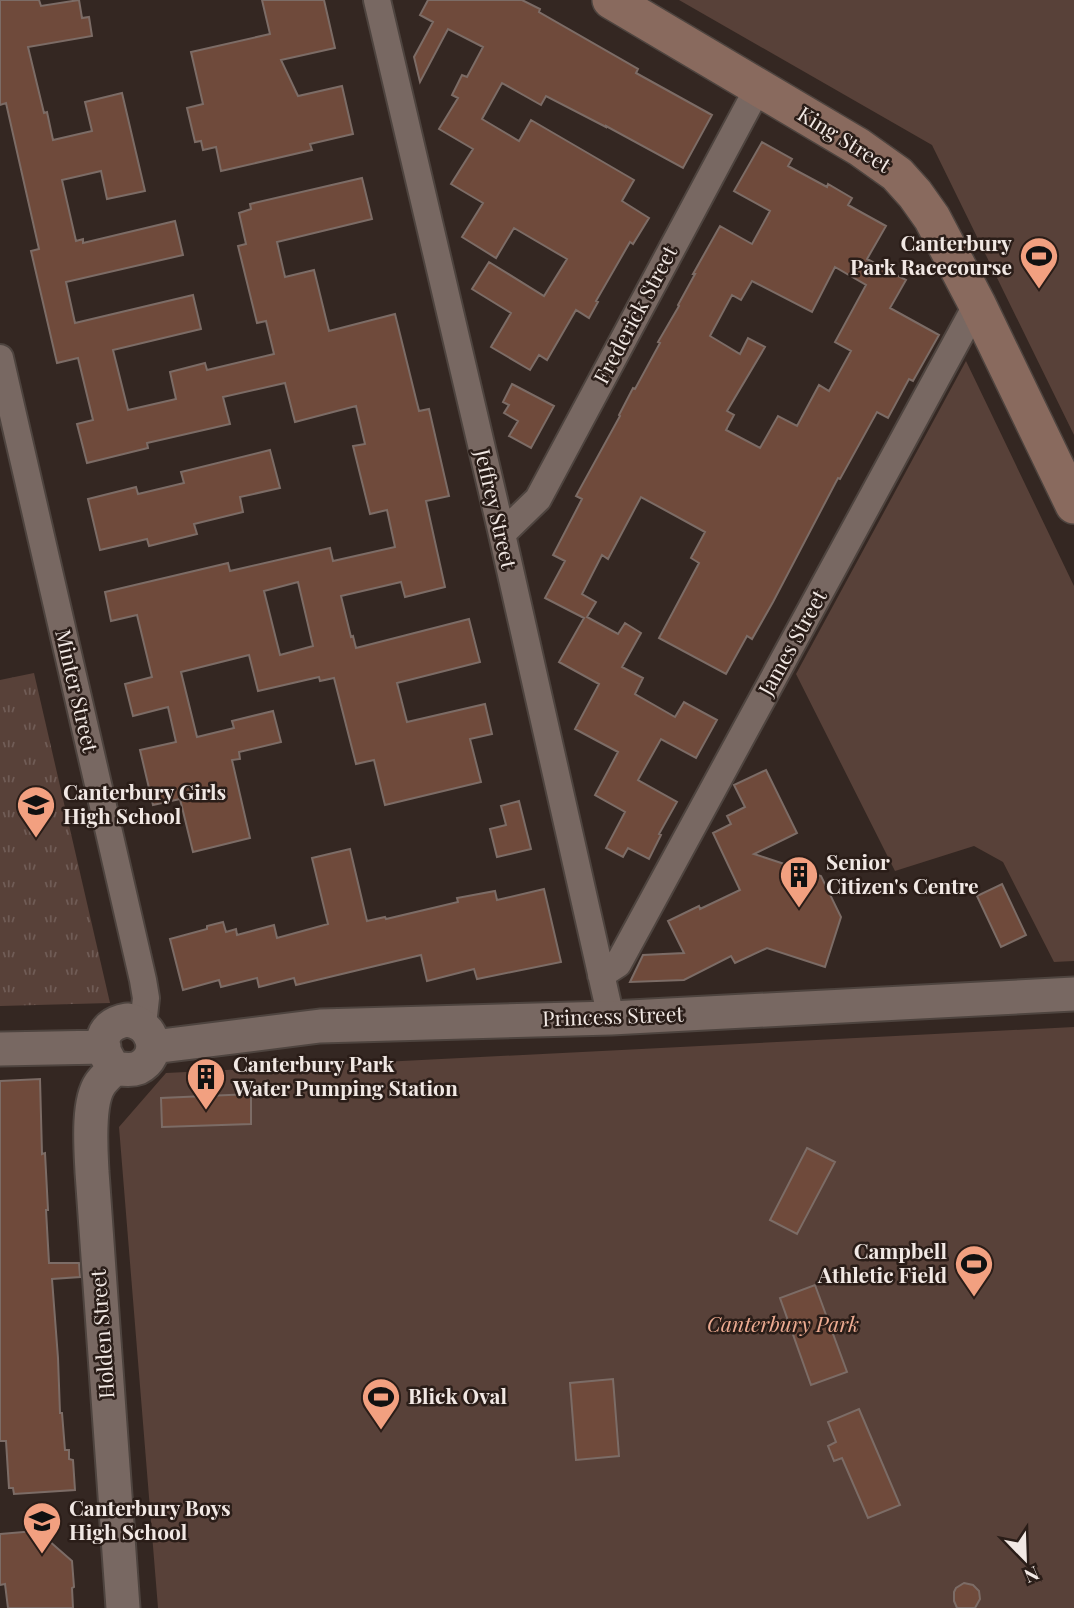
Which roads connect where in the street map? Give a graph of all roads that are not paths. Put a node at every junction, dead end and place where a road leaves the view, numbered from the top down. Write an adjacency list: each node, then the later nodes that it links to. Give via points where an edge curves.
1 (376, 0): 7 (street, Jeffrey Street)
2 (611, 0): 3 (main road, King Street)
3 (758, 88): 4 (main road, King Street, via 897,174 932,218); 7 (street, Frederick Street, via 538,499)
4 (977, 304): 6 (main road, King Street); 8 (street, James Street, via 618,964)
5 (0, 358): 11 (street, Minter Street, via 143,980)
6 (1074, 506)
7 (502, 534): 8 (street, Jeffrey Street)
8 (601, 975): 10 (street, Jeffrey Street)
9 (1074, 994): 10 (street, Princess Street)
10 (611, 1018): 11 (street, Princess Street)
11 (148, 1036): 13 (street, via 150,1055 138,1068 129,1069)
12 (0, 1049): 13 (street)
13 (109, 1058): 14 (street, Holden Street, via 92,1110 90,1135)
14 (123, 1608)

